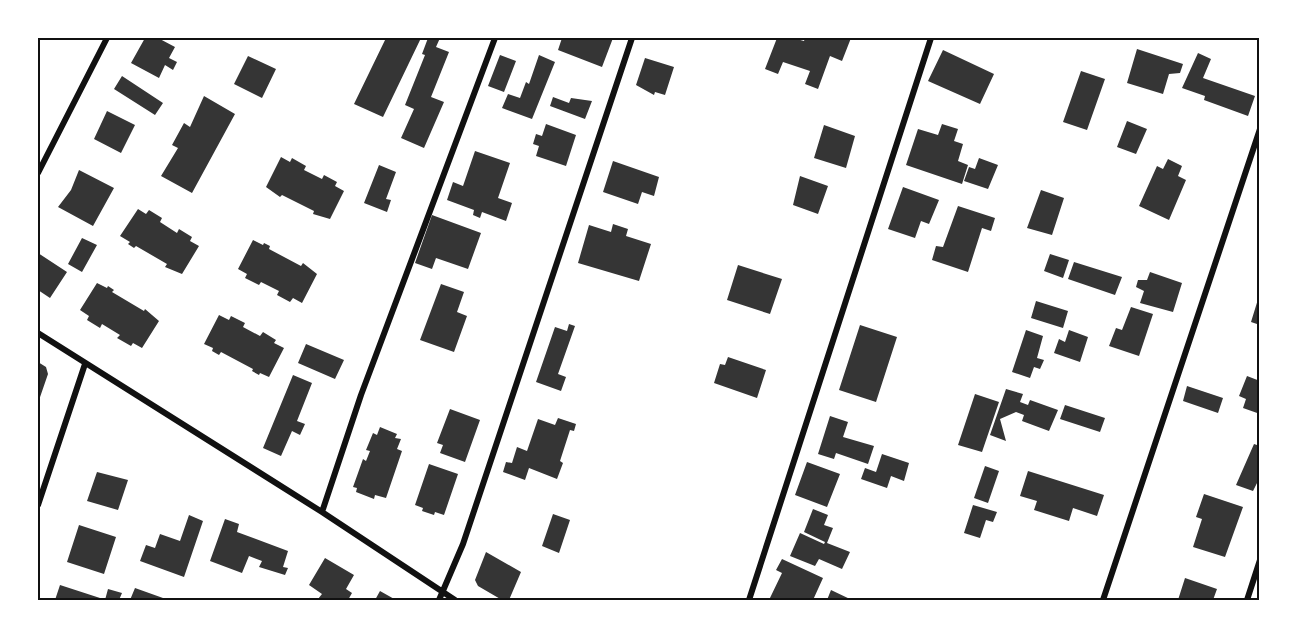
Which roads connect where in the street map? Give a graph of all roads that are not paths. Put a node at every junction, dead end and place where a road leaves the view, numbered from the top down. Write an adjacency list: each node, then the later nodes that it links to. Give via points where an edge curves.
1 (106, 38): 6 (street)
2 (495, 38): 10 (street, via 361,395)
3 (632, 38): 12 (street, via 463,544)
4 (931, 38): 15 (street)
5 (1260, 129): 16 (street)
6 (38, 173)
7 (38, 333): 8 (street)
8 (85, 363): 9 (street); 10 (street)
9 (38, 505)
10 (322, 512): 12 (street)
11 (1260, 560): 17 (street)
12 (443, 592): 13 (street); 14 (street)
13 (439, 600)
14 (455, 600)
15 (749, 600)
16 (1102, 600)
17 (1246, 600)

